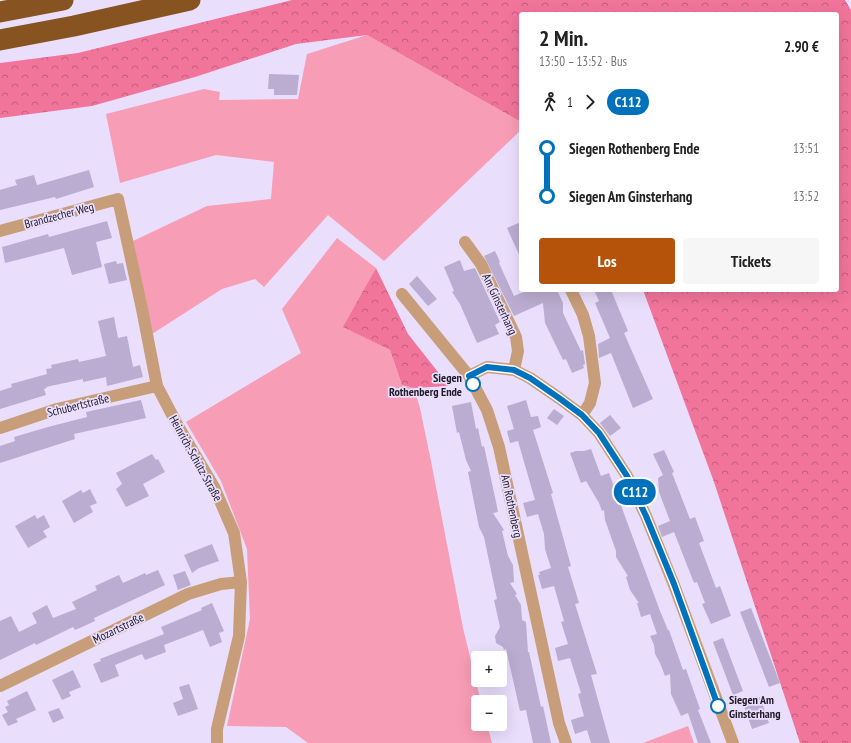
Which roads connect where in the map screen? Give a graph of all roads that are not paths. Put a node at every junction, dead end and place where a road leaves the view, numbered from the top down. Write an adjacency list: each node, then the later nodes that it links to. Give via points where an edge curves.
1 (63, 0): 3 (highway)
2 (190, 0): 4 (highway)
3 (0, 12)
4 (0, 40)
5 (118, 199): 6 (street, Brandzecher Weg); 12 (street, Heinrich-Schütz-Straße)
6 (0, 231)
7 (465, 242): 10 (street, Am Ginsterhang, via 481,264 516,337 518,351)
8 (572, 292): 13 (street, via 589,336 595,383 590,403)
9 (402, 294): 11 (street, Am Rothenberg)
10 (514, 370): 11 (street, via 487,367); 13 (street, via 530,378)
11 (469, 376): 18 (street, Am Rothenberg, via 487,410 499,447 559,723)
12 (157, 386): 14 (street, Schubertstraße, via 57,409); 15 (street, Heinrich-Schütz-Straße, via 214,487 234,533)
13 (582, 415): 19 (street, via 599,433 627,476 646,516)
14 (0, 428)
15 (241, 582): 16 (street, Mozartstraße, via 222,584 188,594); 17 (street, Heinrich-Schütz-Straße, via 239,636 217,729)
16 (0, 686)
17 (217, 743)
18 (566, 743)
19 (733, 743)

